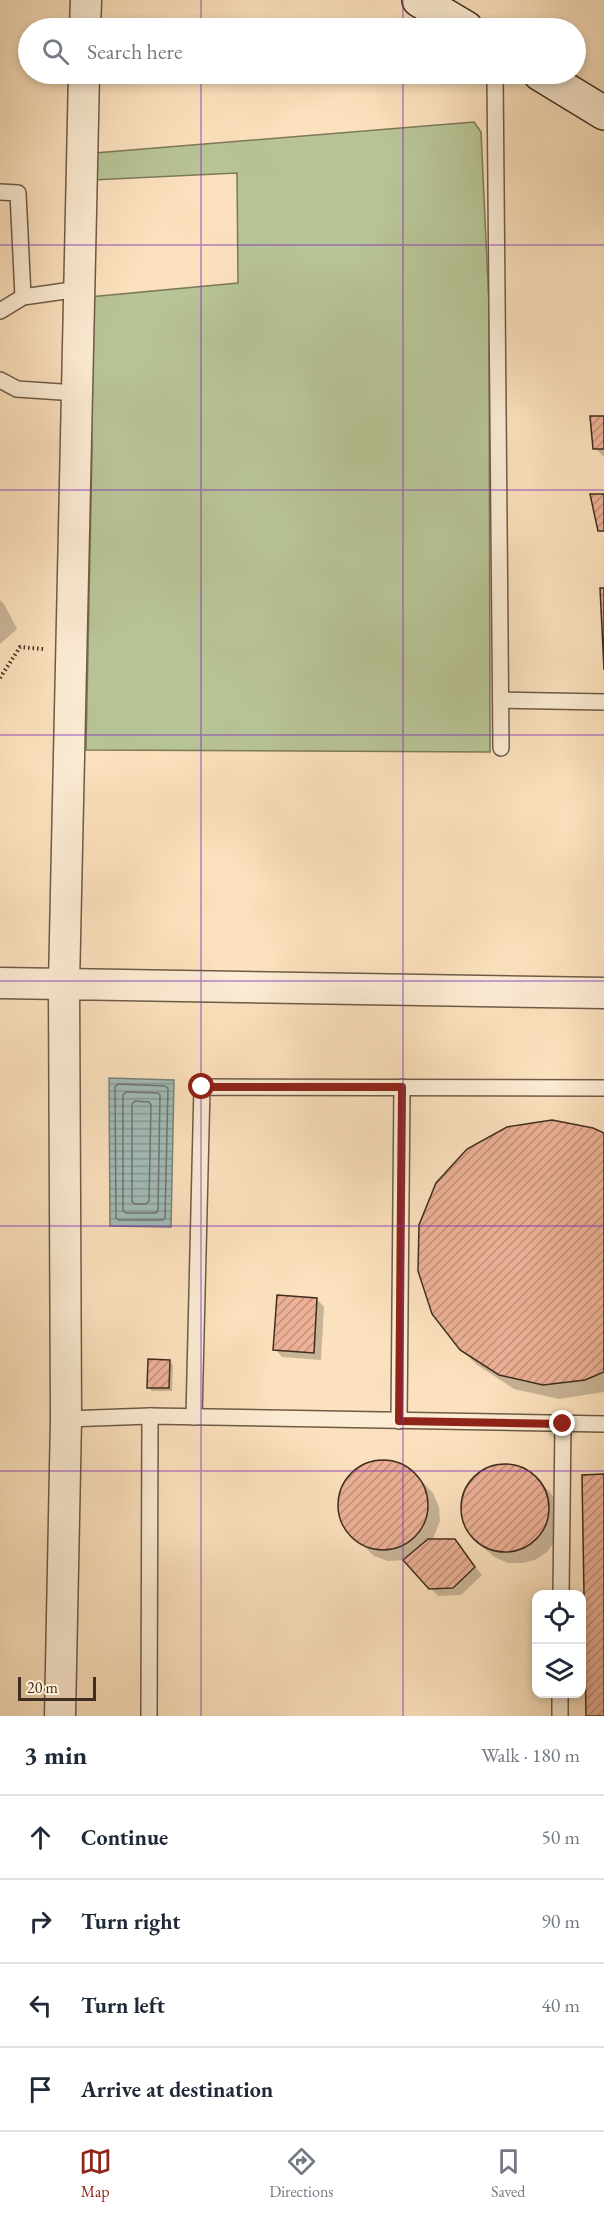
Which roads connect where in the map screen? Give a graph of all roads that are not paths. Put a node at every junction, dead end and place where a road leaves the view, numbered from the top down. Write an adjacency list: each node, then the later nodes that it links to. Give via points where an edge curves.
1 (86, 0): 3 (street)
2 (419, 0): 4 (main road)
3 (85, 18)
4 (449, 18)
5 (84, 84): 10 (street)
6 (495, 84): 15 (lane)
7 (556, 84): 8 (main road)
8 (604, 113)
9 (0, 192): 11 (lane, via 18,193)
10 (79, 289): 11 (lane); 14 (street)
11 (23, 297): 12 (lane)
12 (0, 311)
13 (0, 380): 14 (lane, via 17,389)
14 (76, 393): 19 (street)
15 (501, 699): 16 (lane); 17 (lane)
16 (604, 702)
17 (501, 748)
18 (0, 983): 19 (street)
19 (64, 984): 20 (street); 25 (street)
20 (604, 993)
21 (402, 1087): 22 (lane); 24 (lane, via 202,1087); 26 (lane)
22 (604, 1088)
23 (150, 1416): 24 (lane); 25 (lane); 32 (lane)
24 (194, 1417): 26 (lane)
25 (66, 1419): 31 (street)
26 (399, 1421): 27 (lane)
27 (563, 1424): 28 (lane); 29 (lane)
28 (604, 1424)
29 (561, 1590)
30 (560, 1698): 33 (lane)
31 (60, 1716)
32 (149, 1716)
33 (560, 1716)

